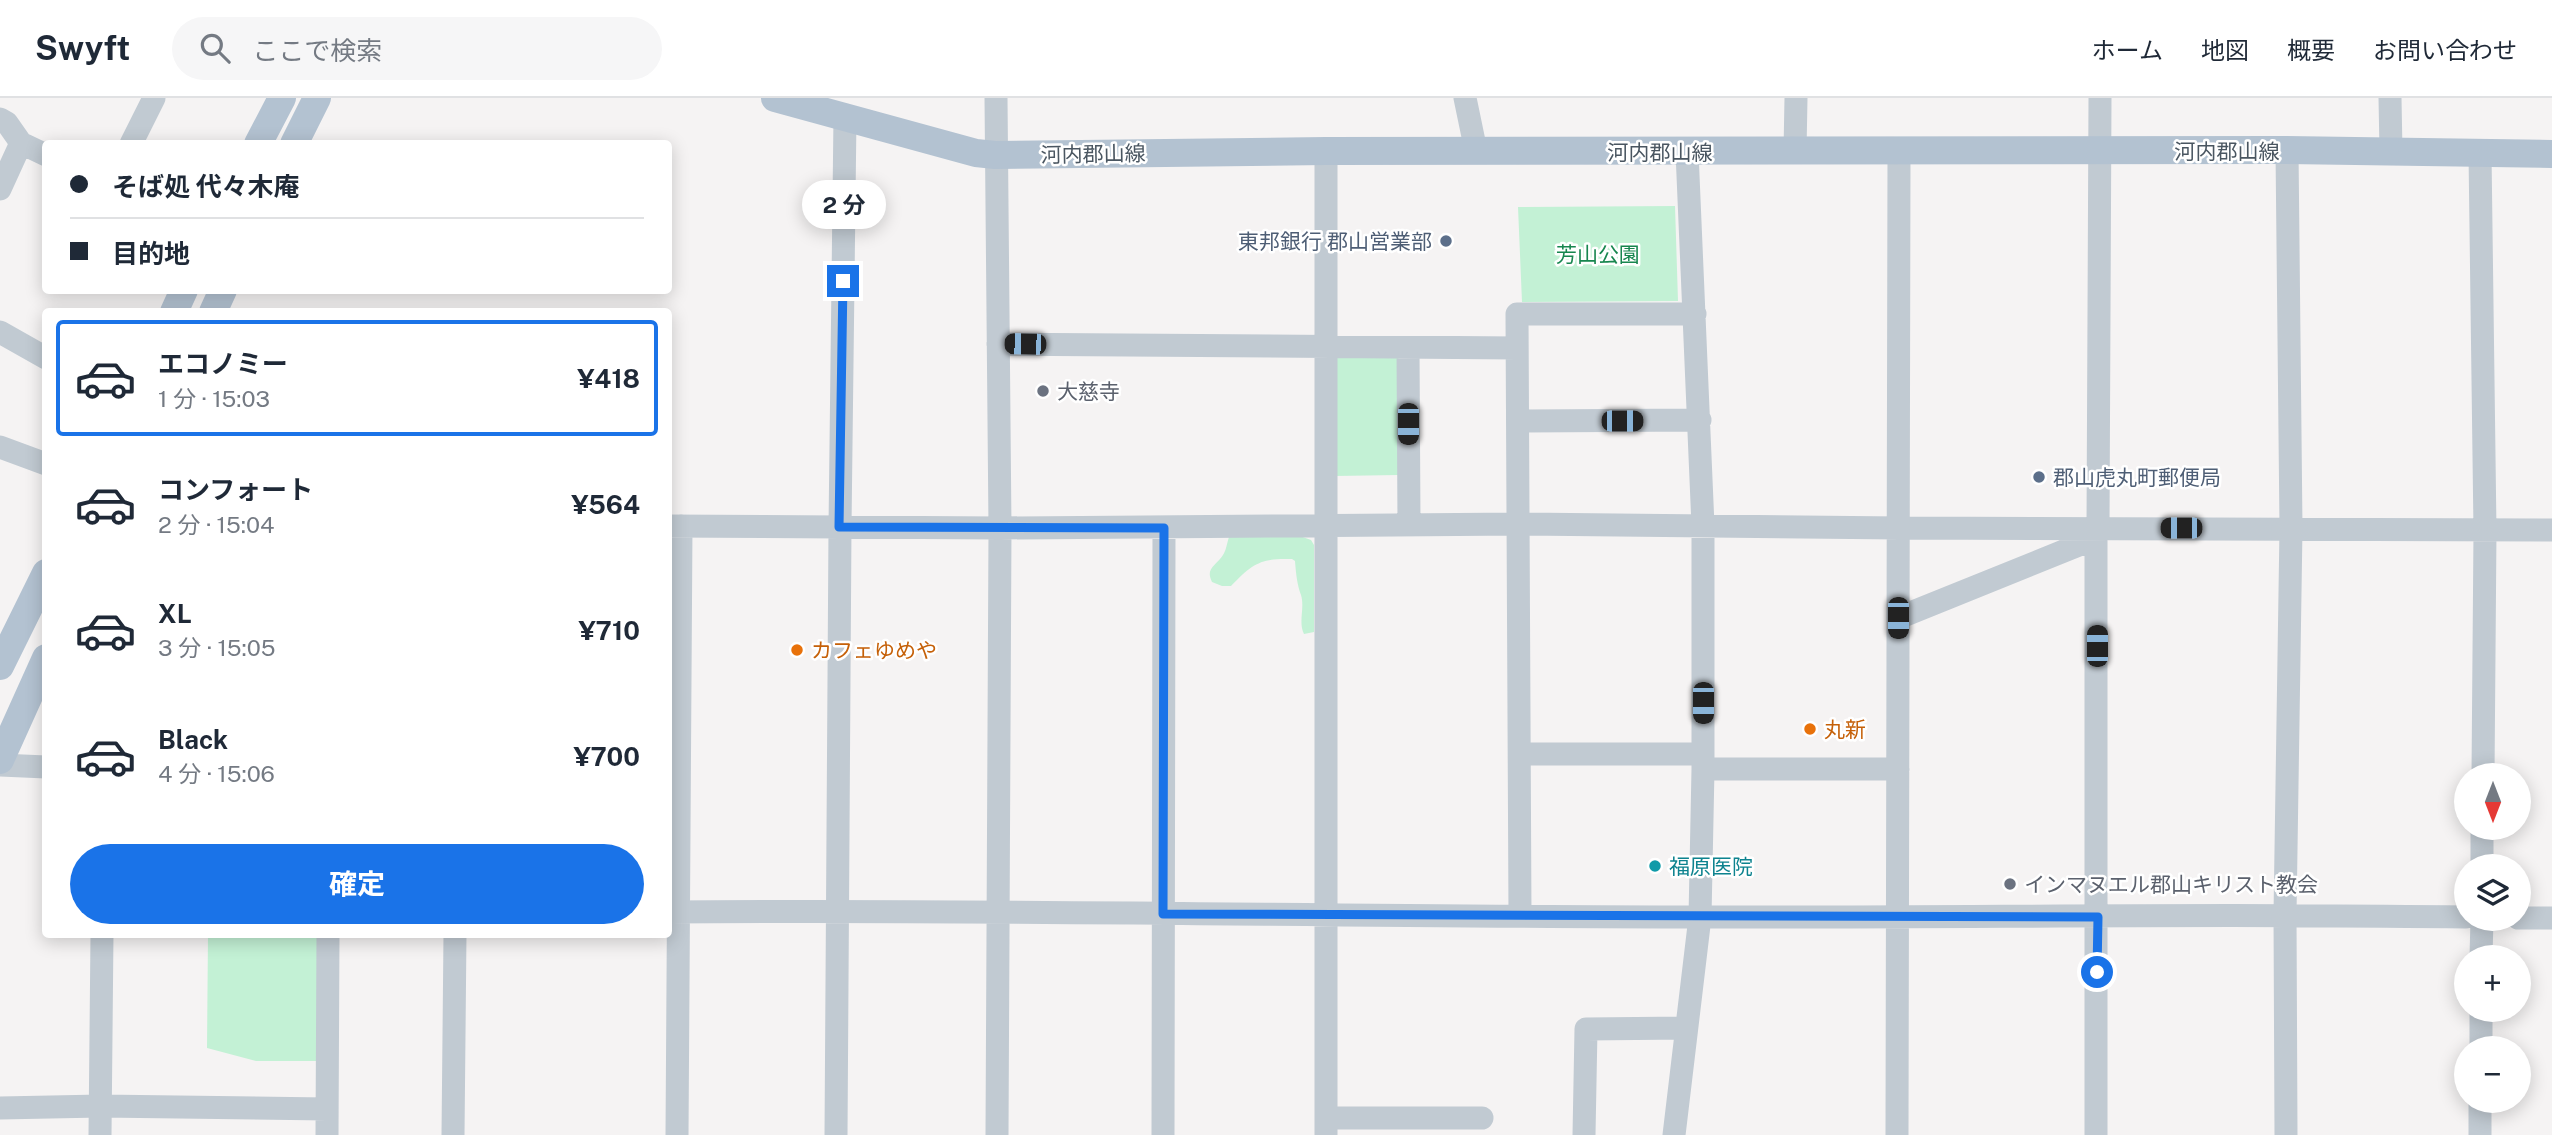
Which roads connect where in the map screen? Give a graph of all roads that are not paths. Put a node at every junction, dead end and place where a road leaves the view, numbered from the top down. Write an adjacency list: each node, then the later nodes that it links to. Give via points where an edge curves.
1 (155, 98): 12 (street)
2 (282, 98): 13 (main road)
3 (317, 98): 14 (main road)
4 (775, 98): 10 (main road, 河内郡山線)
5 (996, 98): 27 (street)
6 (1465, 98): 18 (street)
7 (1796, 98): 19 (street)
8 (2100, 98): 21 (street)
9 (2390, 98): 22 (street)
10 (845, 117): 27 (main road, 河内郡山線); 45 (street)
11 (0, 120): 15 (street)
12 (133, 140)
13 (260, 140)
14 (297, 140)
15 (21, 143): 24 (street); 28 (street)
16 (2287, 150): 21 (main road, 河内郡山線); 22 (main road, 河内郡山線); 49 (street)
17 (1326, 151): 18 (main road, 河内郡山線); 27 (main road, 河内郡山線); 32 (street)
18 (1476, 151): 23 (main road, 河内郡山線)
19 (1795, 151): 20 (main road, 河内郡山線); 23 (main road, 河内郡山線)
20 (1899, 151): 21 (main road, 河内郡山線); 48 (street)
21 (2100, 151): 52 (street)
22 (2391, 151): 25 (main road, 河内郡山線)
23 (1687, 152): 29 (street)
24 (42, 153)
25 (2480, 153): 26 (main road, 河内郡山線); 51 (street)
26 (2552, 154)
27 (995, 155): 31 (street)
28 (0, 189)
29 (1695, 314): 34 (street, via 1517,314); 36 (street)
30 (0, 332): 35 (street)
31 (998, 344): 32 (street); 46 (street)
32 (1326, 347): 33 (street); 43 (street)
33 (1408, 348): 34 (street); 40 (street)
34 (1517, 348): 37 (street)
35 (42, 356)
36 (1700, 420): 37 (street); 44 (street)
37 (1518, 421): 41 (street)
38 (0, 447): 39 (street)
39 (42, 463)
40 (1409, 524): 41 (street); 43 (street)
41 (1519, 524): 44 (street); 57 (street)
42 (675, 526): 45 (street); 64 (street)
43 (1326, 526): 47 (street); 69 (street)
44 (1703, 526): 48 (street); 58 (street)
45 (839, 527): 46 (street); 63 (street)
46 (1000, 528): 47 (street); 65 (street)
47 (1164, 528): 66 (street)
48 (1900, 528): 52 (street); 54 (street)
49 (2291, 528): 51 (street); 52 (street); 67 (street)
50 (2552, 530): 51 (street)
51 (2485, 531): 60 (street)
52 (2097, 533): 54 (street); 72 (street)
53 (42, 581): 55 (main road)
54 (1898, 618): 62 (street)
55 (0, 667)
56 (42, 667): 59 (main road)
57 (1520, 754): 58 (street); 70 (street)
58 (1703, 761): 62 (street); 71 (street)
59 (0, 763): 61 (street)
60 (2483, 763)
61 (42, 768)
62 (1898, 769): 68 (street)
63 (837, 911): 64 (street); 65 (street); 90 (street)
64 (674, 912): 89 (street)
65 (997, 913): 66 (street); 91 (street)
66 (1163, 914): 69 (street); 92 (street)
67 (2285, 914): 72 (street); 73 (street); 97 (street)
68 (1898, 915): 71 (street); 72 (street); 95 (street)
69 (1327, 916): 70 (street); 85 (street)
70 (1520, 916): 71 (street)
71 (1700, 917): 79 (street)
72 (2098, 917): 96 (street)
73 (2454, 918)
74 (2531, 918): 75 (street)
75 (2552, 918)
76 (102, 938): 80 (street)
77 (328, 938): 82 (street)
78 (455, 938): 88 (street)
79 (1686, 1028): 93 (street, via 1586,1029); 94 (street)
80 (101, 1106): 81 (street); 82 (street); 86 (street)
81 (0, 1108)
82 (327, 1109): 87 (street)
83 (2480, 1113): 98 (street)
84 (1482, 1118): 85 (street)
85 (1326, 1127)
86 (100, 1135)
87 (327, 1135)
88 (453, 1135)
89 (677, 1135)
90 (836, 1135)
91 (997, 1135)
92 (1163, 1135)
93 (1584, 1135)
94 (1674, 1135)
95 (1897, 1135)
96 (2096, 1135)
97 (2286, 1135)
98 (2480, 1135)

